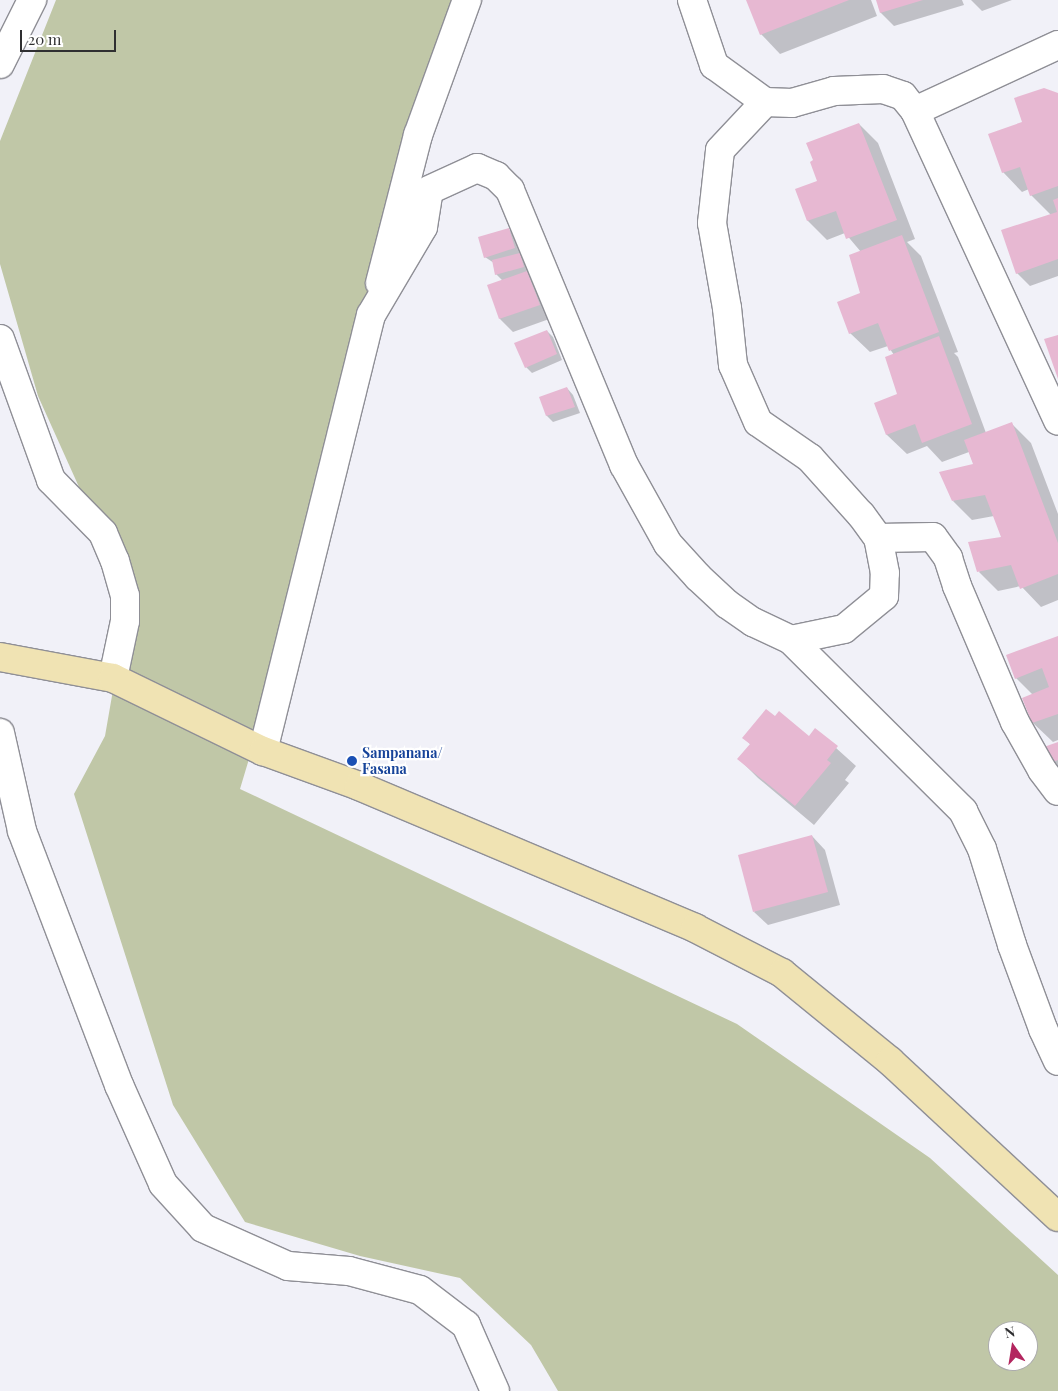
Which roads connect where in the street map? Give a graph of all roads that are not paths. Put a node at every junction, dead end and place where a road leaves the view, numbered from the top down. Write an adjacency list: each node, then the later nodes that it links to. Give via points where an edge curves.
1 (32, 0): 5 (street)
2 (467, 0): 8 (street, via 418,135)
3 (692, 0): 6 (street, via 714,65)
4 (1058, 45): 7 (street)
5 (0, 64)
6 (765, 102): 7 (street, via 792,102 834,91 883,89 902,96); 11 (street, via 720,150 712,223 733,365 758,422 810,458 862,515)
7 (915, 111): 10 (street)
8 (371, 315): 12 (street, via 422,227 429,190 477,168 496,176 510,190 520,210 624,465 668,544 727,604 753,622); 16 (street)
9 (0, 339): 14 (street, via 51,480 103,533 115,562 125,596 125,622)
10 (1058, 421)
11 (878, 538): 12 (street, via 885,573 884,596 844,629); 17 (street, via 933,536 948,558 1015,722)
12 (791, 640): 18 (street, via 963,811 982,849 1012,945)
13 (0, 657): 14 (street)
14 (113, 678): 16 (street)
15 (0, 732): 20 (street, via 22,831 119,1085 163,1184 203,1228 288,1266 349,1271 420,1290 466,1325)
16 (263, 751): 19 (street, via 360,786 695,928 782,973 890,1062)
17 (1058, 791)
18 (1058, 1061)
19 (1058, 1217)
20 (495, 1391)

